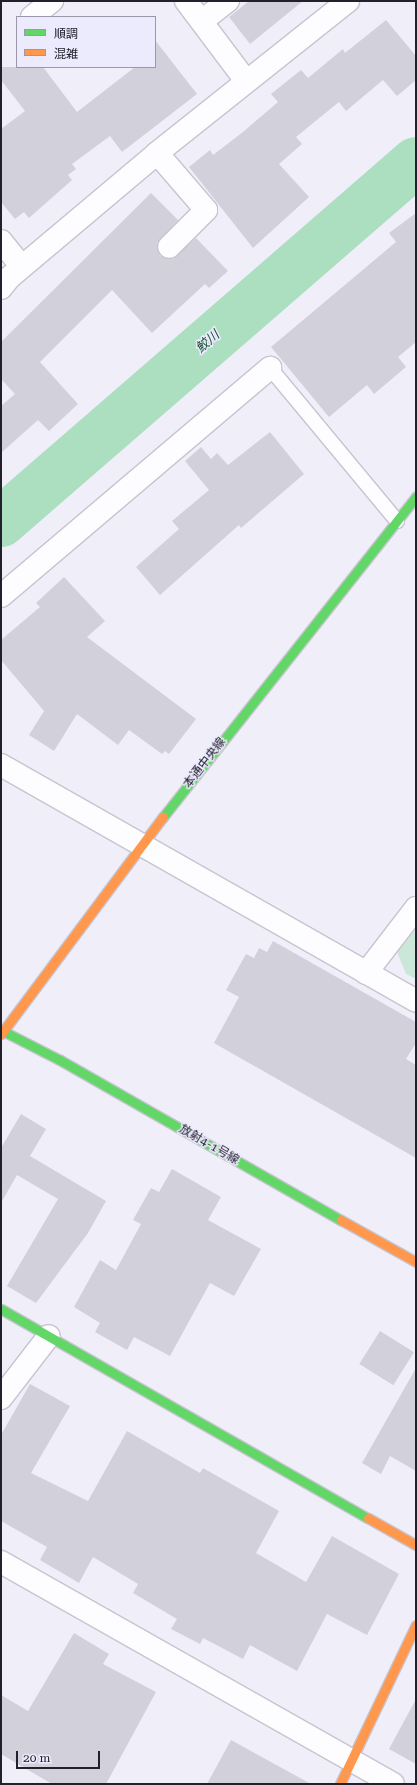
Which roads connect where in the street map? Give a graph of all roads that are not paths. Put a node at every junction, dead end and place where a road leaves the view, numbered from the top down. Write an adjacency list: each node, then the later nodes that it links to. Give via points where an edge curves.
1 (52, 1): 5 (street)
2 (186, 1): 6 (street)
3 (228, 1): 6 (street)
4 (348, 1): 7 (street)
5 (33, 16)
6 (202, 22): 7 (street)
7 (246, 81): 8 (street)
8 (157, 153): 10 (street, via 206,210); 11 (street)
9 (1, 241): 11 (street)
10 (169, 247)
11 (22, 267): 12 (street)
12 (1, 288)
13 (270, 368): 15 (lane); 16 (street)
14 (416, 496): 15 (street, 本通中央線)
15 (397, 521): 18 (street, 本通中央線)
16 (1, 596)
17 (1, 765): 18 (street)
18 (140, 845): 20 (street); 22 (street, 本通中央線)
19 (416, 908): 20 (street)
20 (366, 973): 21 (street)
21 (416, 1001)
22 (2, 1032): 23 (street, 放射4-1号線, via 60,1060)
23 (416, 1262)
24 (1, 1309): 25 (street)
25 (49, 1336): 26 (street); 27 (street)
26 (1, 1398)
27 (416, 1545)
28 (1, 1562): 30 (street)
29 (416, 1625): 30 (street)
30 (351, 1760): 31 (street); 32 (street)
31 (340, 1784)
32 (393, 1784)

